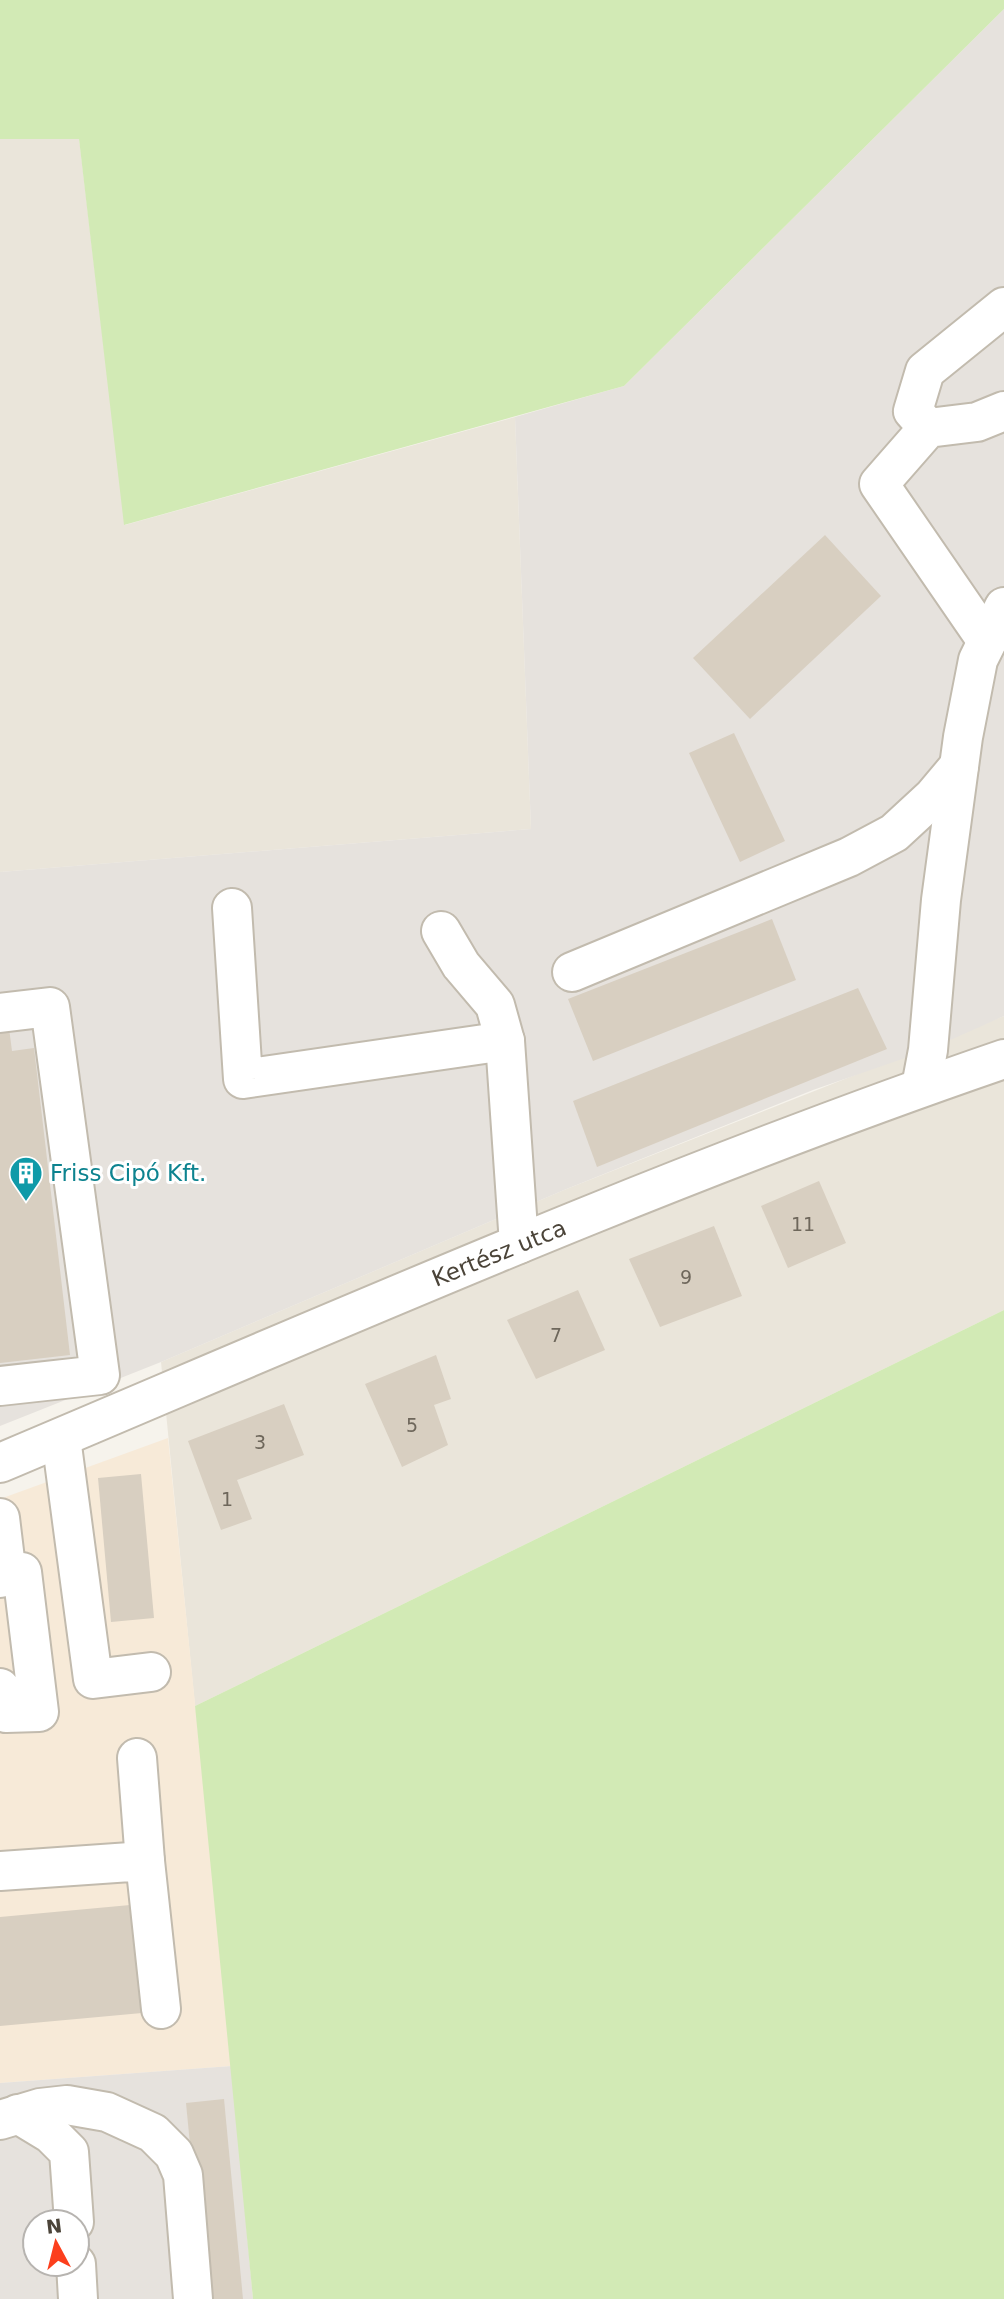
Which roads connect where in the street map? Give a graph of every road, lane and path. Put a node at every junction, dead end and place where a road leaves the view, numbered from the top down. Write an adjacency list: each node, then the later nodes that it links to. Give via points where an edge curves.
1 (1004, 307): 3 (street, via 925,371 914,411)
2 (1004, 411): 3 (street, via 977,422)
3 (928, 428): 5 (street, via 879,484)
4 (1004, 607): 5 (street)
5 (988, 641): 6 (street, via 978,660)
6 (959, 765): 9 (street, via 894,833 849,858); 13 (street)
7 (232, 908): 11 (street, via 243,1079)
8 (440, 931): 11 (street, via 495,1005)
9 (572, 971)
10 (0, 1013): 15 (street, via 50,1007 100,1375)
11 (505, 1041): 14 (street)
12 (1004, 1059): 13 (street, Kertész utca)
13 (921, 1087): 14 (street, Kertész utca)
14 (519, 1244): 16 (street, Kertész utca)
15 (0, 1386)
16 (61, 1438): 17 (street, Kertész utca); 20 (street, via 93,1679)
17 (0, 1463)
18 (0, 1518): 19 (street)
19 (4, 1577): 21 (street, via 22,1572 38,1712 6,1713)
20 (151, 1672)
21 (0, 1688)
22 (137, 1758): 23 (street)
23 (145, 1861): 24 (street); 25 (street)
24 (0, 1871)
25 (161, 2008)
26 (9, 2117): 27 (street, via 51,2134 69,2152); 30 (street, via 66,2105 107,2112 153,2133 174,2154 183,2175)
27 (73, 2208)
28 (77, 2278): 29 (street)
29 (78, 2299)
30 (193, 2299)

